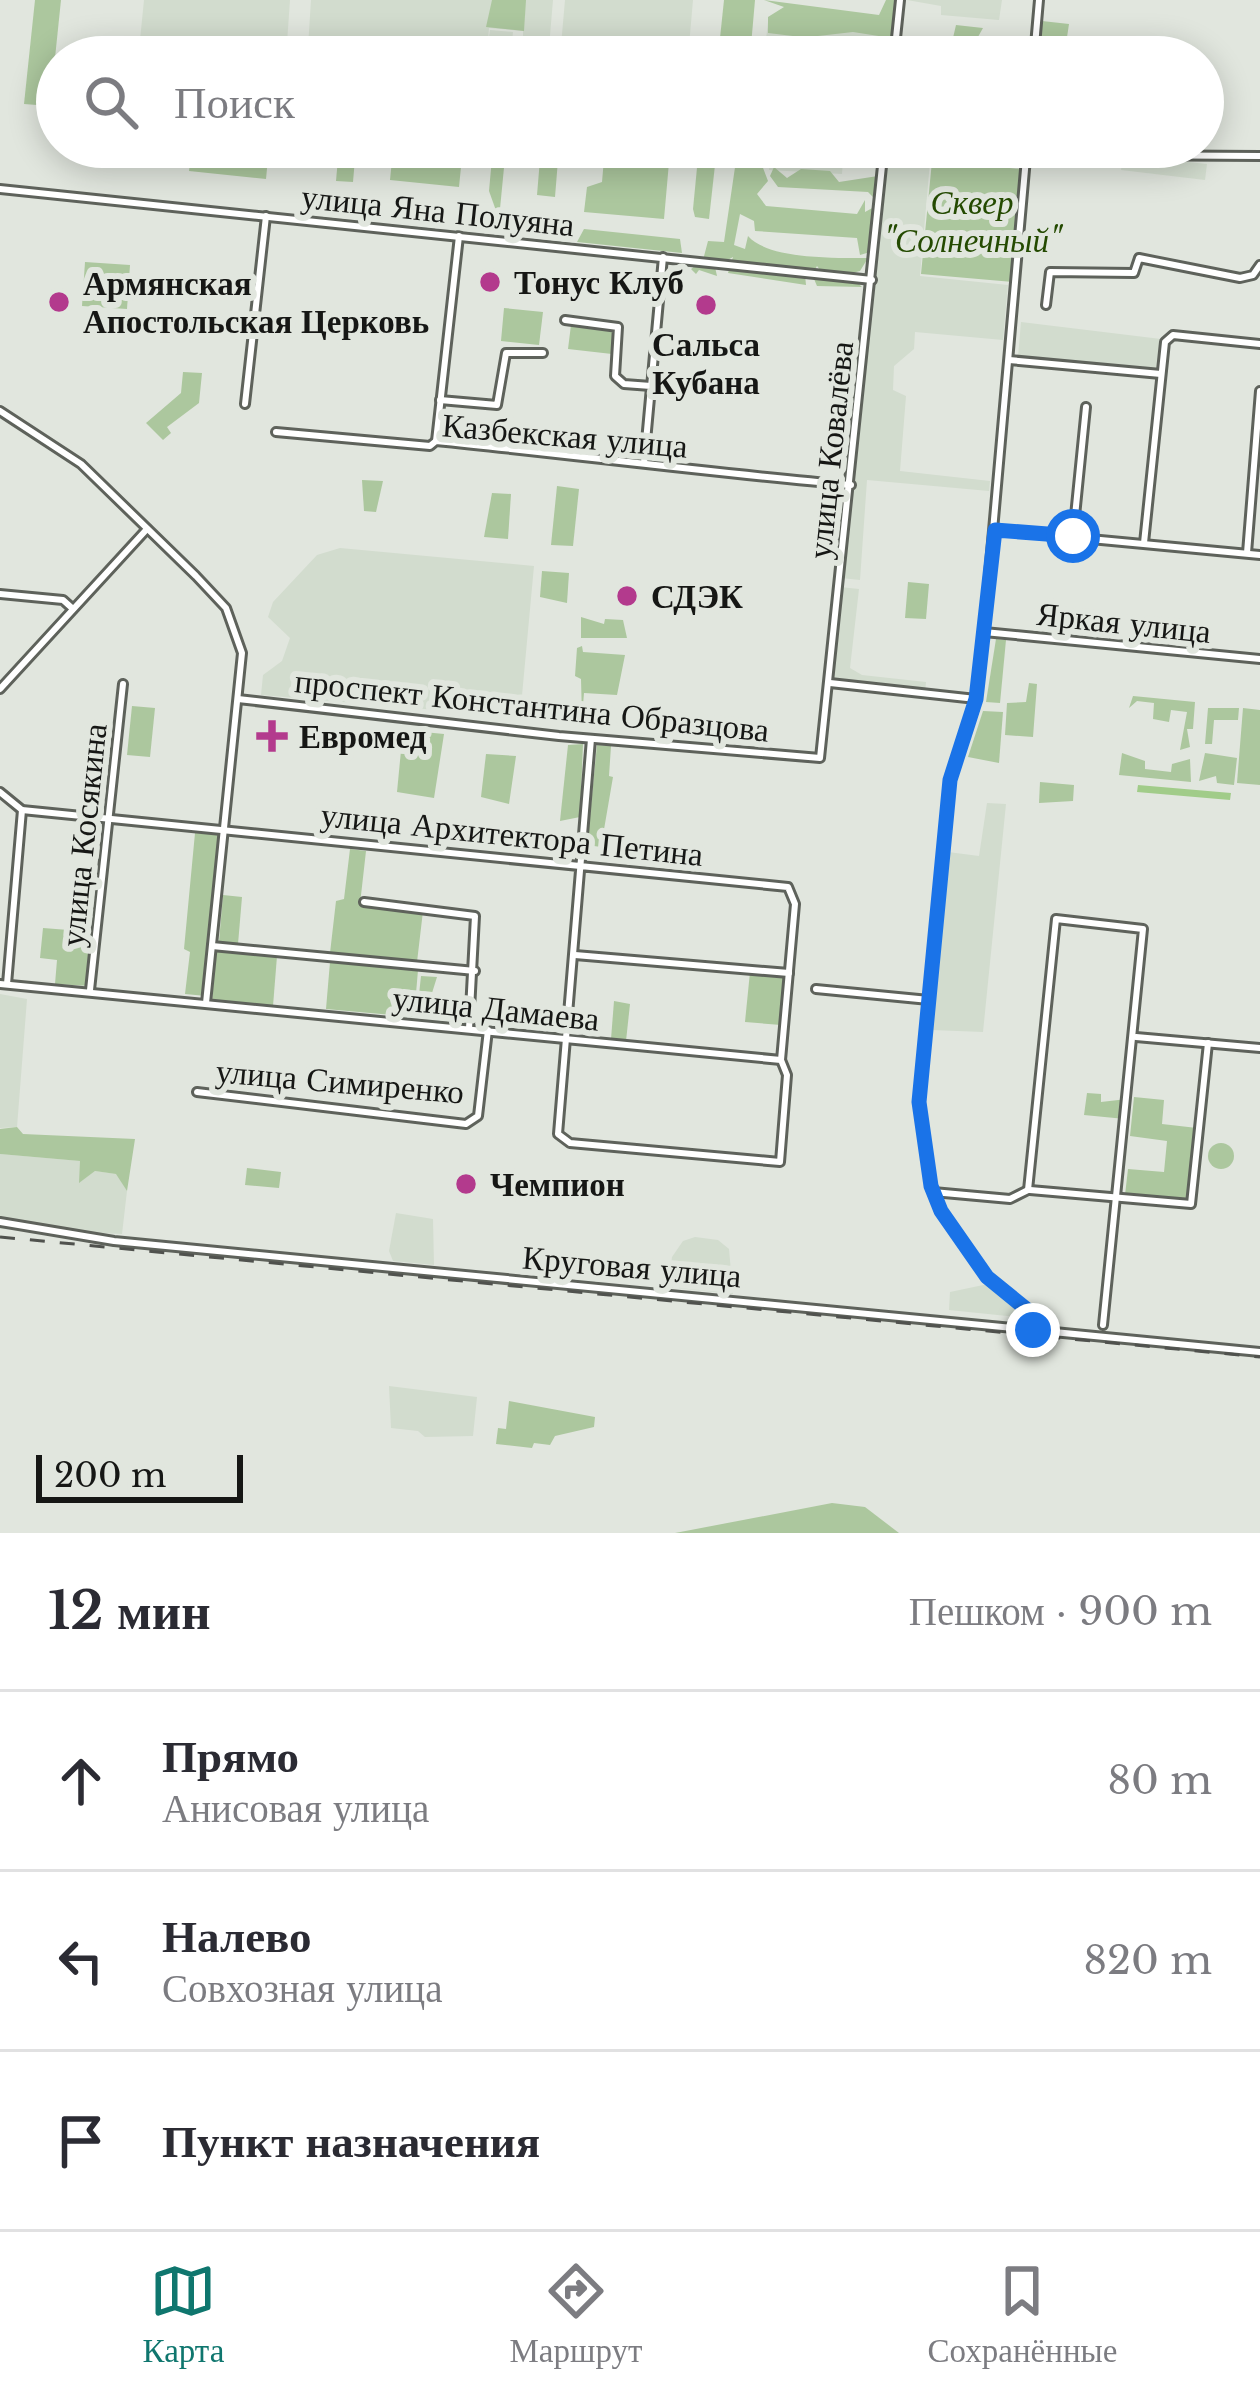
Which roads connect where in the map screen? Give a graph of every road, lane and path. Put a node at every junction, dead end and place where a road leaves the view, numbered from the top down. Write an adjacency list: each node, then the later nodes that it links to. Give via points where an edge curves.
1 (900, 0): 3 (street)
2 (1040, 0): 4 (street)
3 (896, 36)
4 (1036, 36)
5 (1224, 156): 6 (street)
6 (1260, 156)
7 (882, 168): 16 (street, улица Ковалёва)
8 (1026, 168): 21 (street)
9 (0, 189): 10 (street, улица Яна Полуяна)
10 (266, 216): 11 (street); 13 (street, улица Яна Полуяна)
11 (264, 230): 12 (street); 26 (street)
12 (276, 230)
13 (459, 236): 14 (street, улица Яна Полуяна); 25 (street)
14 (663, 257): 16 (street, улица Яна Полуяна); 23 (street)
15 (1260, 265): 17 (street, via 1240,278 1139,258 1134,273 1120,276 1049,272)
16 (872, 280): 32 (street, улица Ковалёва)
17 (1046, 305)
18 (565, 320): 23 (street, via 618,327 617,379)
19 (1260, 344): 22 (street, via 1173,335)
20 (544, 353): 25 (street, via 506,353 497,405)
21 (1010, 360): 22 (street); 34 (street)
22 (1160, 374): 36 (street)
23 (651, 386): 31 (street)
24 (1260, 391): 37 (street)
25 (440, 400): 30 (street)
26 (245, 404)
27 (1086, 407): 35 (street)
28 (0, 411): 33 (street, via 81,464)
29 (275, 432): 30 (street, Казбекская улица, via 391,445)
30 (436, 441): 31 (street, Казбекская улица)
31 (644, 463): 32 (street, Казбекская улица)
32 (851, 485): 43 (street, улица Ковалёва)
33 (147, 529): 40 (street); 46 (street, via 220,601 242,652)
34 (995, 530): 35 (street); 41 (street)
35 (1073, 536): 36 (street)
36 (1144, 543): 37 (street)
37 (1247, 553): 38 (street)
38 (1260, 555)
39 (0, 595): 40 (street, via 63,600)
40 (73, 609): 45 (street)
41 (984, 632): 42 (street, Яркая улица); 47 (street)
42 (1260, 659)
43 (829, 682): 47 (street); 49 (street, улица Ковалёва)
44 (123, 684): 52 (street, улица Косякина)
45 (0, 688)
46 (238, 699): 48 (street, проспект Константина Образцова); 53 (street)
47 (976, 699): 63 (street, via 952,764)
48 (591, 739): 49 (street, проспект Константина Образцова); 54 (street)
49 (820, 758)
50 (0, 792): 51 (street)
51 (22, 810): 52 (street, улица Архитектора Петина); 60 (street)
52 (109, 817): 53 (street, улица Архитектора Петина); 62 (street, улица Косякина)
53 (224, 830): 54 (street, улица Архитектора Петина); 56 (street)
54 (580, 864): 57 (street); 59 (street, улица Архитектора Петина, via 788,886)
55 (364, 902): 58 (street, via 476,916)
56 (212, 946): 58 (street); 64 (street)
57 (575, 955): 59 (street); 68 (street)
58 (475, 971): 65 (street)
59 (789, 973): 71 (street)
60 (3, 984): 62 (street, улица Дамаева)
61 (816, 989): 63 (street)
62 (90, 991): 64 (street, улица Дамаева)
63 (929, 1000): 74 (street, via 919,1102)
64 (206, 1003): 65 (street, улица Дамаева)
65 (470, 1029): 66 (street, улица Дамаева)
66 (488, 1030): 68 (street, улица Дамаева); 72 (street, улица Симиренко, via 478,1116 466,1124)
67 (1136, 1036): 69 (street); 73 (street, via 1143,929 1056,919); 75 (street)
68 (569, 1039): 71 (street, улица Дамаева); 71 (street, via 561,1139 780,1162 787,1075)
69 (1208, 1043): 70 (street); 75 (street, via 1191,1204)
70 (1260, 1048)
71 (781, 1060)
72 (197, 1092)
73 (1028, 1190): 74 (street, via 1010,1198); 75 (street)
74 (932, 1192): 78 (street, via 987,1277 1030,1312)
75 (1118, 1198): 77 (street)
76 (0, 1222): 78 (street, Круговая улица, via 114,1241)
77 (1103, 1325)
78 (1033, 1330): 79 (street, Круговая улица)
79 (1260, 1352)

